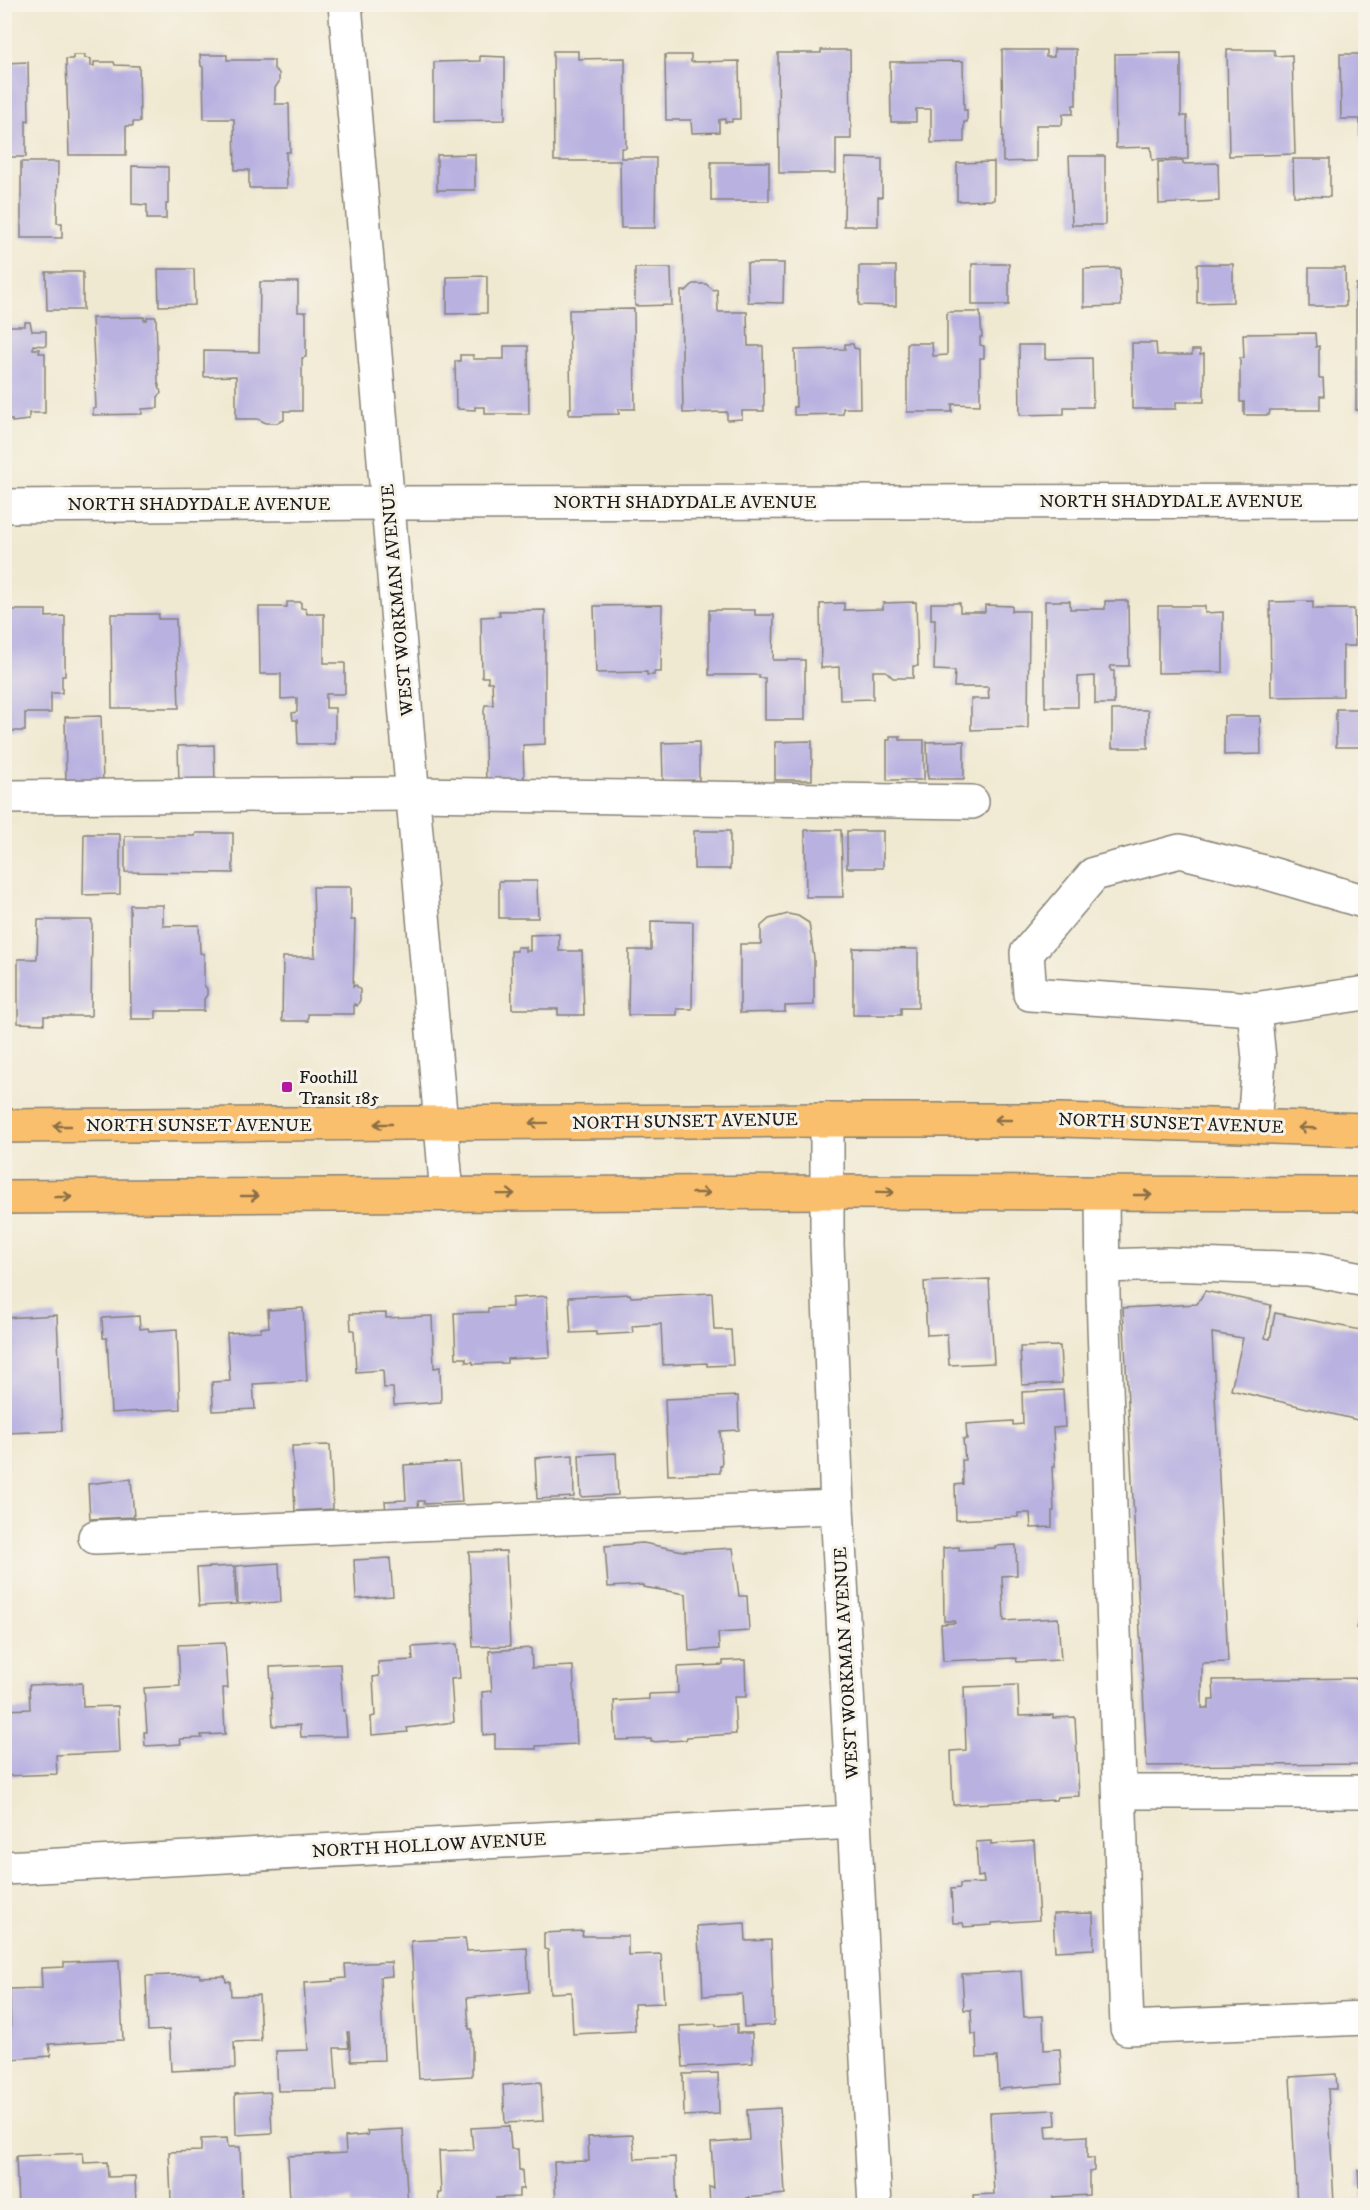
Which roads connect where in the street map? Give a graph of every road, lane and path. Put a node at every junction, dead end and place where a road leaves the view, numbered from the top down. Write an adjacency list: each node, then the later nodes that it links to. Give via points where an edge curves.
1 (345, 4): 3 (street, WEST WORKMAN AVENUE)
2 (1365, 501): 3 (street, NORTH SHADYDALE AVENUE)
3 (388, 503): 4 (street, NORTH SHADYDALE AVENUE); 5 (street, WEST WORKMAN AVENUE)
4 (4, 506)
5 (413, 794): 6 (street); 7 (street); 12 (street, WEST WORKMAN AVENUE)
6 (4, 797)
7 (972, 802)
8 (1365, 902): 10 (street, via 1180,851 1094,874 1026,953 1030,994)
9 (1365, 993): 10 (street)
10 (1254, 1009): 14 (street, via 1259,1059)
11 (827, 1120): 12 (main road, NORTH SUNSET AVENUE, one-way to 12); 14 (main road, NORTH SUNSET AVENUE, one-way to 11, via 1061,1120); 16 (street, WEST WORKMAN AVENUE)
12 (442, 1124): 13 (main road, NORTH SUNSET AVENUE, one-way to 13); 17 (street, WEST WORKMAN AVENUE)
13 (4, 1126)
14 (1254, 1126): 15 (main road, NORTH SUNSET AVENUE, one-way to 14)
15 (1365, 1130)
16 (826, 1192): 17 (main road, one-way to 16); 18 (main road, one-way to 18); 23 (street, WEST WORKMAN AVENUE)
17 (447, 1195): 20 (main road, one-way to 17)
18 (1102, 1195): 19 (main road, one-way to 19); 21 (street)
19 (1365, 1196)
20 (4, 1197)
21 (1104, 1266): 22 (street, via 1309,1269); 25 (street)
22 (1365, 1280)
23 (837, 1507): 24 (street); 27 (street, WEST WORKMAN AVENUE)
24 (95, 1538)
25 (1120, 1792): 26 (street); 29 (street, via 1127,2028)
26 (1365, 1792)
27 (854, 1821): 28 (street, NORTH HOLLOW AVENUE); 30 (street, WEST WORKMAN AVENUE)
28 (4, 1868)
29 (1365, 2018)
30 (875, 2205)

